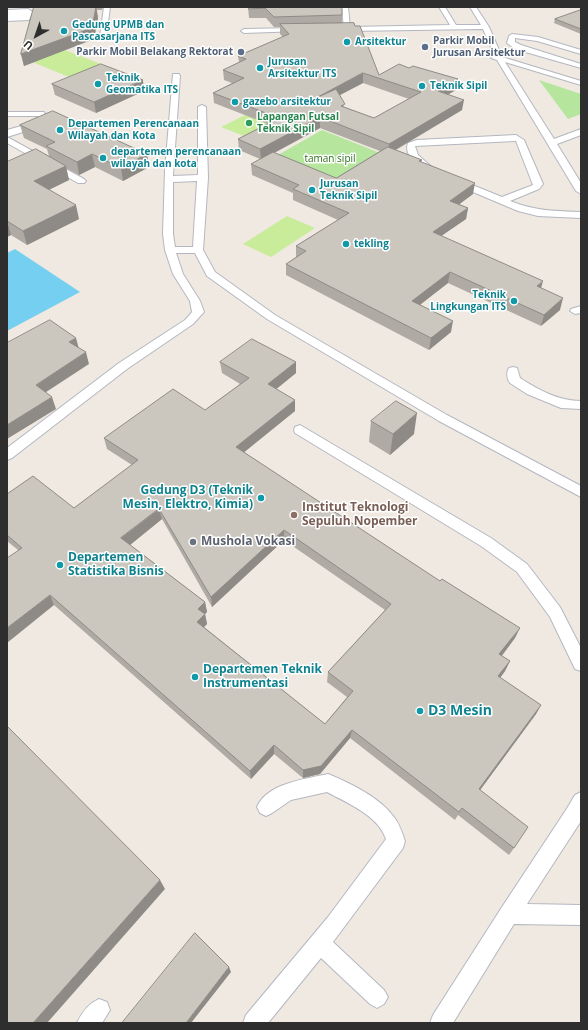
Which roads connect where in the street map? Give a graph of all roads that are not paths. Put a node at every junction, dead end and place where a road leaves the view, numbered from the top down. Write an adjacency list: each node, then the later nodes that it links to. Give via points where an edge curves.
1 (345, 7): 9 (lane)
2 (442, 7): 7 (lane)
3 (473, 7): 12 (lane)
4 (104, 11): 13 (lane)
5 (7, 12): 6 (street, via 32,14 26,18)
6 (7, 18)
7 (454, 27): 9 (lane); 12 (lane)
8 (339, 29): 9 (lane)
9 (347, 29)
10 (307, 30): 11 (lane)
11 (244, 31)
12 (497, 33): 14 (lane, via 538,39); 16 (lane); 17 (lane, via 518,47)
13 (103, 37)
14 (581, 52)
15 (489, 58): 16 (lane)
16 (499, 58): 19 (lane); 25 (lane)
17 (581, 66)
18 (176, 76): 29 (lane)
19 (581, 82)
20 (202, 107): 27 (lane)
21 (7, 114): 23 (lane, via 41,114 43,119 39,124)
22 (581, 132): 25 (lane)
23 (7, 134)
24 (7, 140): 30 (lane)
25 (552, 142): 31 (lane)
26 (435, 172): 32 (lane, via 418,162 411,145 516,138 520,140 538,184)
27 (203, 178): 29 (lane); 35 (lane)
28 (448, 178): 32 (lane)
29 (169, 179): 34 (lane)
30 (81, 181)
31 (581, 191)
32 (501, 201): 33 (lane, via 538,213)
33 (581, 215)
34 (170, 250): 35 (lane); 39 (lane, via 178,274 196,301 198,312 189,322 128,362)
35 (198, 250): 40 (lane, via 212,274 271,317 443,418)
36 (513, 371): 37 (lane, via 514,380 531,391 565,405)
37 (581, 406)
38 (300, 430): 41 (lane, via 486,542 522,568 555,612)
39 (7, 455)
40 (581, 492)
41 (581, 664)
42 (266, 807): 46 (lane, via 287,792 328,783 382,815 394,831 396,841)
43 (578, 813): 44 (lane)
44 (509, 914): 45 (lane); 49 (lane)
45 (581, 915)
46 (320, 943): 47 (lane); 48 (lane)
47 (377, 996)
48 (254, 1023)
49 (441, 1023)

